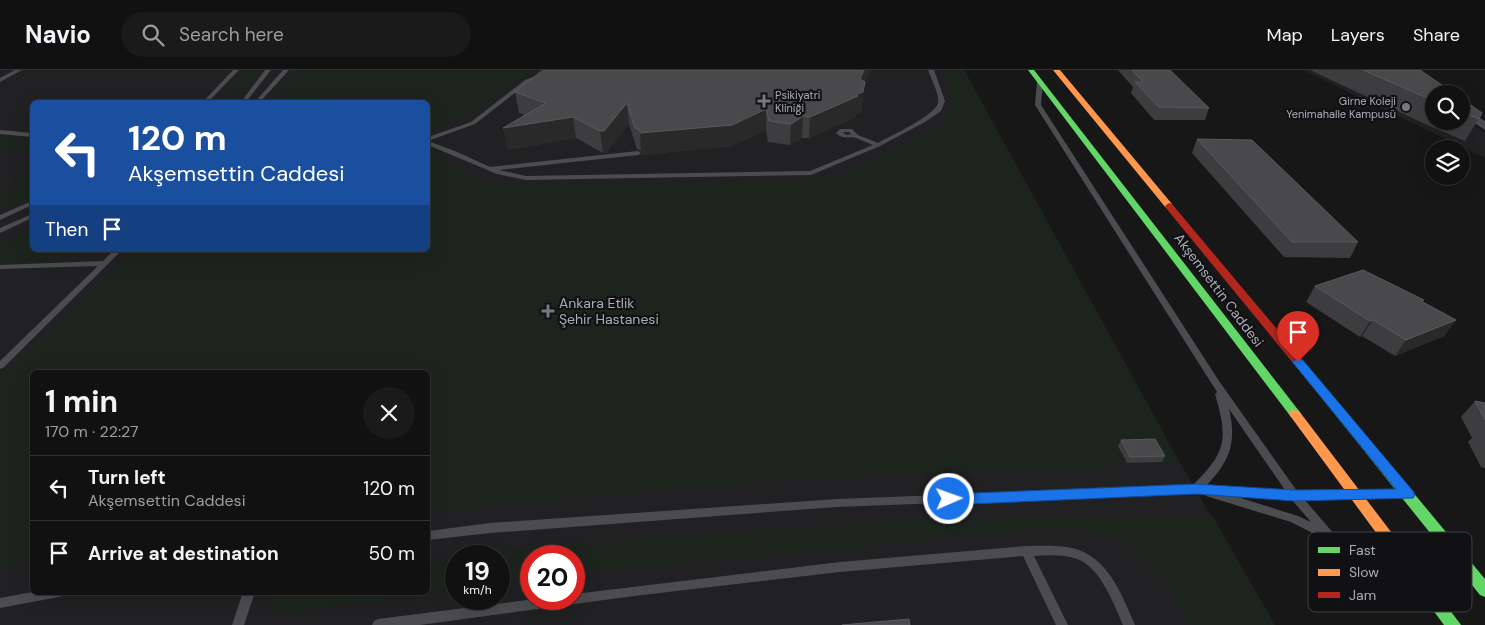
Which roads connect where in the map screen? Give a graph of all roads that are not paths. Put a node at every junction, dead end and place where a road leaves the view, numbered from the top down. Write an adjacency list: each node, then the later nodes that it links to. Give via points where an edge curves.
1 (19, 70): 9 (lane)
2 (236, 70): 11 (lane)
3 (268, 70): 12 (lane)
4 (286, 70): 13 (lane)
5 (557, 70): 19 (lane, via 527,81 473,123)
6 (931, 70): 21 (lane, via 942,102 939,110)
7 (1030, 70): 10 (main road, Akşemsettin Caddesi)
8 (1056, 70): 35 (main road, Akşemsettin Caddesi)
9 (0, 80)
10 (1040, 82): 32 (lane, via 1038,105); 34 (main road, Akşemsettin Caddesi)
11 (207, 100)
12 (245, 100)
13 (259, 100)
14 (1470, 115): 15 (street)
15 (1485, 126)
16 (0, 132): 17 (lane)
17 (30, 135)
18 (853, 135): 21 (lane)
19 (430, 140)
20 (430, 142): 23 (lane)
21 (878, 144): 23 (lane, via 821,170 798,174 526,178)
22 (638, 153): 23 (lane)
23 (488, 170)
24 (30, 204): 26 (lane)
25 (30, 217): 27 (lane)
26 (0, 218)
27 (0, 231)
28 (116, 252): 29 (lane)
29 (104, 263): 30 (lane); 31 (lane)
30 (0, 267)
31 (0, 366)
32 (1216, 384): 33 (lane, via 1228,418 1225,455 1215,471); 36 (lane)
33 (1196, 489): 36 (lane); 37 (lane, via 1294,519); 41 (lane, via 798,505 490,528)
34 (1355, 495): 35 (lane); 36 (lane); 39 (main road, Akşemsettin Caddesi)
35 (1408, 495): 40 (main road, Akşemsettin Caddesi)
36 (1294, 496): 38 (lane)
37 (1320, 532)
38 (1326, 532)
39 (1383, 532)
40 (1438, 532)
41 (430, 536)
42 (1026, 551): 50 (lane, via 830,568); 51 (lane); 52 (lane, via 1057,551 1085,558 1102,573 1114,591)
43 (1472, 574): 44 (main road, Akşemsettin Caddesi)
44 (1485, 590)
45 (43, 595): 47 (lane)
46 (248, 595): 49 (lane)
47 (0, 603)
48 (1443, 612): 53 (main road, Akşemsettin Caddesi)
49 (238, 625)
50 (378, 625)
51 (1062, 625)
52 (1129, 625)
53 (1453, 625)

